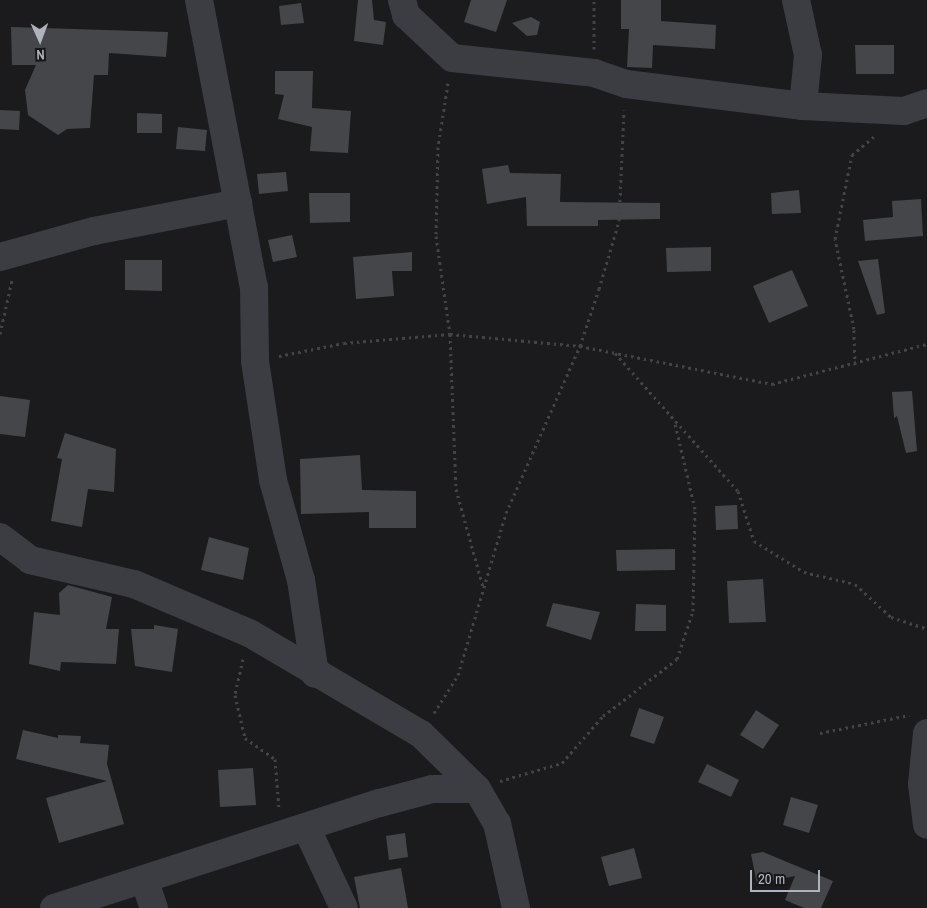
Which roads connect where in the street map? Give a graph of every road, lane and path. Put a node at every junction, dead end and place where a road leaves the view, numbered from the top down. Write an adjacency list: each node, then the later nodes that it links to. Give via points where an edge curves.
1 (199, 0): 10 (street)
2 (402, 0): 5 (street, via 406,15)
3 (594, 0): 6 (path)
4 (796, 0): 8 (street, via 808,55)
5 (452, 58): 6 (street); 13 (path, via 438,147 436,236)
6 (594, 73): 7 (street)
7 (626, 84): 8 (street); 15 (path, via 618,221)
8 (803, 106): 9 (street)
9 (916, 107): 18 (path, via 852,155 845,177 835,240 854,329)
10 (238, 203): 11 (street, via 94,231); 17 (street, via 254,287)
11 (9, 256): 12 (path)
12 (0, 334)
13 (450, 334): 15 (path); 17 (path, via 344,343); 23 (path, via 456,489)
14 (927, 344): 18 (path)
15 (580, 346): 16 (path); 23 (path, via 506,513)
16 (614, 352): 18 (path, via 772,384); 19 (path)
17 (255, 361): 26 (street, via 273,480 301,580)
18 (855, 365)
19 (675, 422): 24 (path, via 738,491 754,541 804,572 855,584 891,617); 30 (path, via 695,509 693,611 678,659 603,716 562,763)
20 (0, 537): 22 (street)
21 (0, 558): 22 (street)
22 (30, 560): 25 (street, via 134,584)
23 (483, 588): 29 (path, via 458,675)
24 (927, 629)
25 (252, 634): 26 (street); 32 (path, via 242,638 243,666 235,695 245,738 275,759 277,822)
26 (315, 674): 29 (street)
27 (922, 723): 28 (path); 31 (street, via 922,784)
28 (820, 732)
29 (421, 734): 30 (street)
30 (477, 789): 32 (street, via 432,789); 37 (street, via 497,823)
31 (927, 825)
32 (306, 827): 33 (street); 36 (street)
33 (145, 882): 34 (street); 35 (street)
34 (54, 908)
35 (154, 908)
36 (344, 908)
37 (516, 908)

